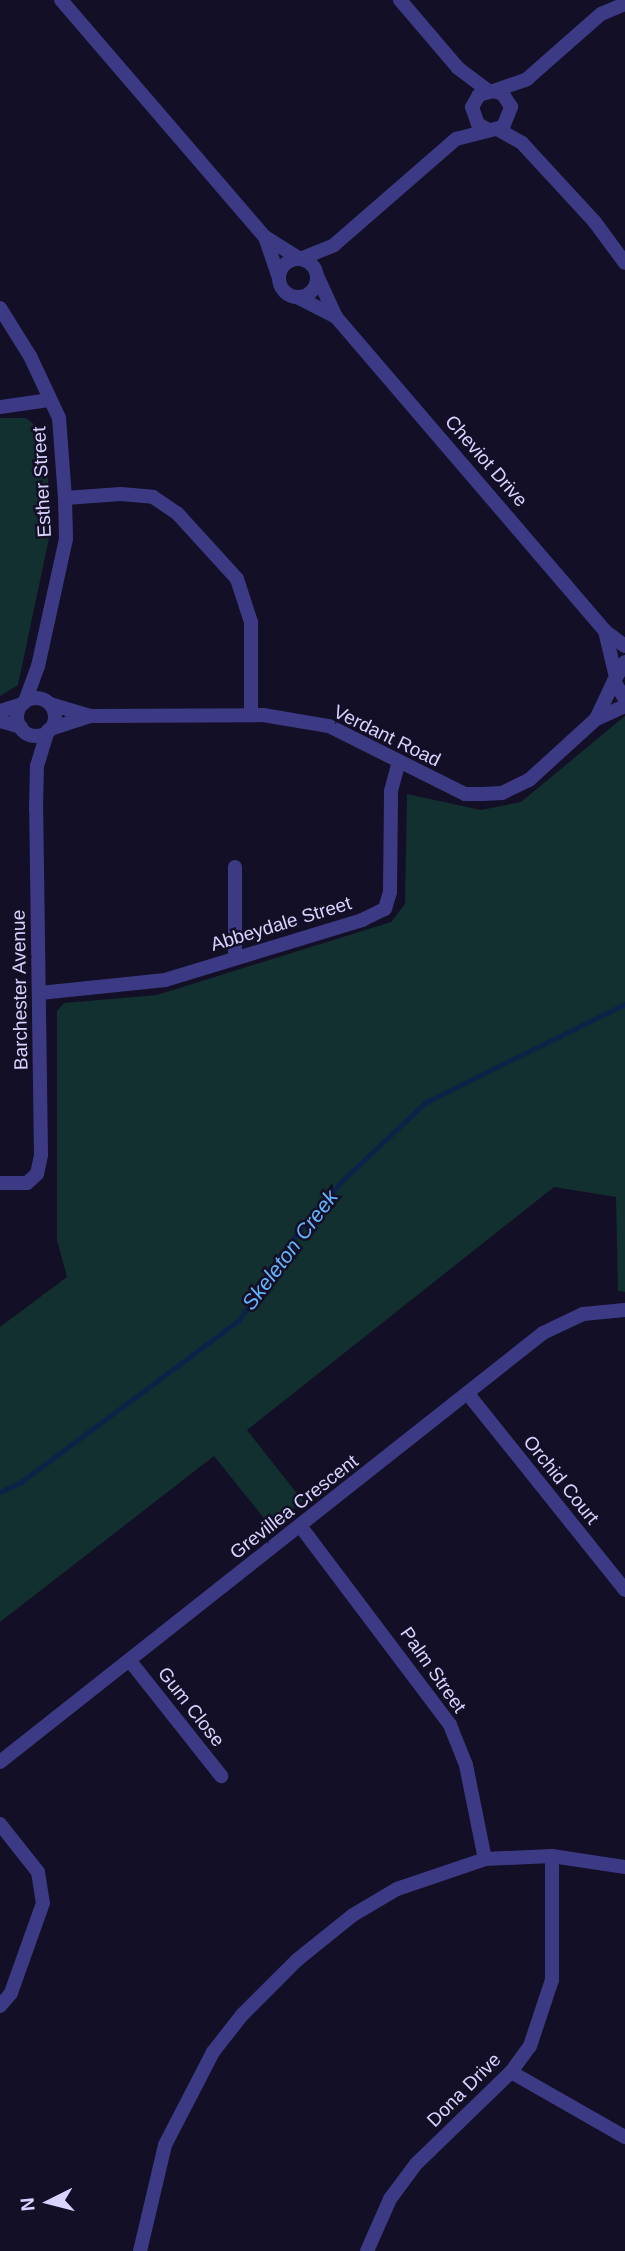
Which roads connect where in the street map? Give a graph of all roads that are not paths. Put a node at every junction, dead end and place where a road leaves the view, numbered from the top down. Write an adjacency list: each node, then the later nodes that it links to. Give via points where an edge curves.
1 (61, 0): 12 (street)
2 (400, 0): 4 (street)
3 (625, 4): 5 (street, via 601,14)
4 (458, 68): 6 (street); 7 (street)
5 (527, 79): 6 (street); 8 (street)
6 (491, 91): 7 (street); 8 (street, via 503,94)
7 (473, 105): 9 (street, via 474,119); 10 (street)
8 (511, 109): 9 (street, via 507,122); 11 (street)
9 (493, 130): 10 (street); 11 (street)
10 (456, 139): 13 (street)
11 (522, 144): 15 (street, via 594,221)
12 (265, 236): 14 (street); 17 (street)
13 (334, 245): 14 (street); 16 (street)
14 (299, 259): 16 (street, via 313,265); 17 (street, via 283,266)
15 (625, 263)
16 (318, 278): 18 (street, via 310,293); 20 (street, Cheviot Drive)
17 (279, 281): 18 (street, via 285,292)
18 (297, 297): 20 (street, Cheviot Drive)
19 (0, 308): 21 (street, Esther Street, via 30,356)
20 (336, 317): 24 (street, Cheviot Drive)
21 (49, 400): 22 (street); 23 (street, Esther Street, via 59,418)
22 (0, 407)
23 (65, 498): 26 (street, Esther Street, via 66,539); 33 (street, via 153,497 177,513 237,579 251,622)
24 (605, 631): 25 (street, Cheviot Drive); 27 (street, Cheviot Drive)
25 (625, 646)
26 (38, 666): 29 (street, Esther Street); 30 (street, Esther Street)
27 (618, 672): 28 (street, Cheviot Drive); 35 (street, Verdant Road)
28 (625, 699)
29 (24, 703): 30 (street); 32 (street); 37 (street, via 18,715)
30 (48, 703): 34 (street, Verdant Road); 38 (street, via 55,716)
31 (625, 706): 35 (street, Verdant Road)
32 (0, 711)
33 (251, 715): 34 (street, Verdant Road); 39 (street, Verdant Road, via 328,726)
34 (90, 716): 38 (street, Verdant Road)
35 (596, 719): 39 (street, Verdant Road, via 529,780 502,793 465,794)
36 (0, 721): 37 (street)
37 (22, 729): 38 (street, via 36,736); 40 (street, Barchester Avenue)
38 (49, 730): 40 (street, Barchester Avenue)
39 (399, 762): 42 (street, Abbeydale Street, via 391,791 390,892 384,909)
40 (37, 766): 43 (street, Barchester Avenue)
41 (235, 867): 42 (street)
42 (235, 958): 43 (street, Abbeydale Street, via 136,986)
43 (40, 993): 44 (street, Barchester Avenue, via 39,1163 27,1184)
44 (0, 1183)
45 (625, 1310): 46 (street, Grevillea Crescent, via 562,1321)
46 (468, 1394): 47 (street, Grevillea Crescent); 48 (street, Orchid Court)
47 (301, 1527): 49 (street, Grevillea Crescent); 54 (street, Palm Street, via 450,1725 466,1765)
48 (625, 1590)
49 (130, 1661): 50 (street, Grevillea Crescent); 51 (street, Gum Close)
50 (0, 1762)
51 (221, 1776)
52 (0, 1824): 56 (street, via 38,1872 43,1903 41,1920 11,1993)
53 (552, 1856): 54 (street); 55 (street); 57 (street, Dona Drive, via 552,1980 530,2046)
54 (485, 1859): 59 (street, via 397,1889 353,1915 242,2015 213,2052 165,2145)
55 (625, 1867)
56 (0, 2006)
57 (511, 2072): 58 (street); 60 (street, Dona Drive, via 416,2164 390,2199)
58 (625, 2137)
59 (140, 2251)
60 (367, 2251)

